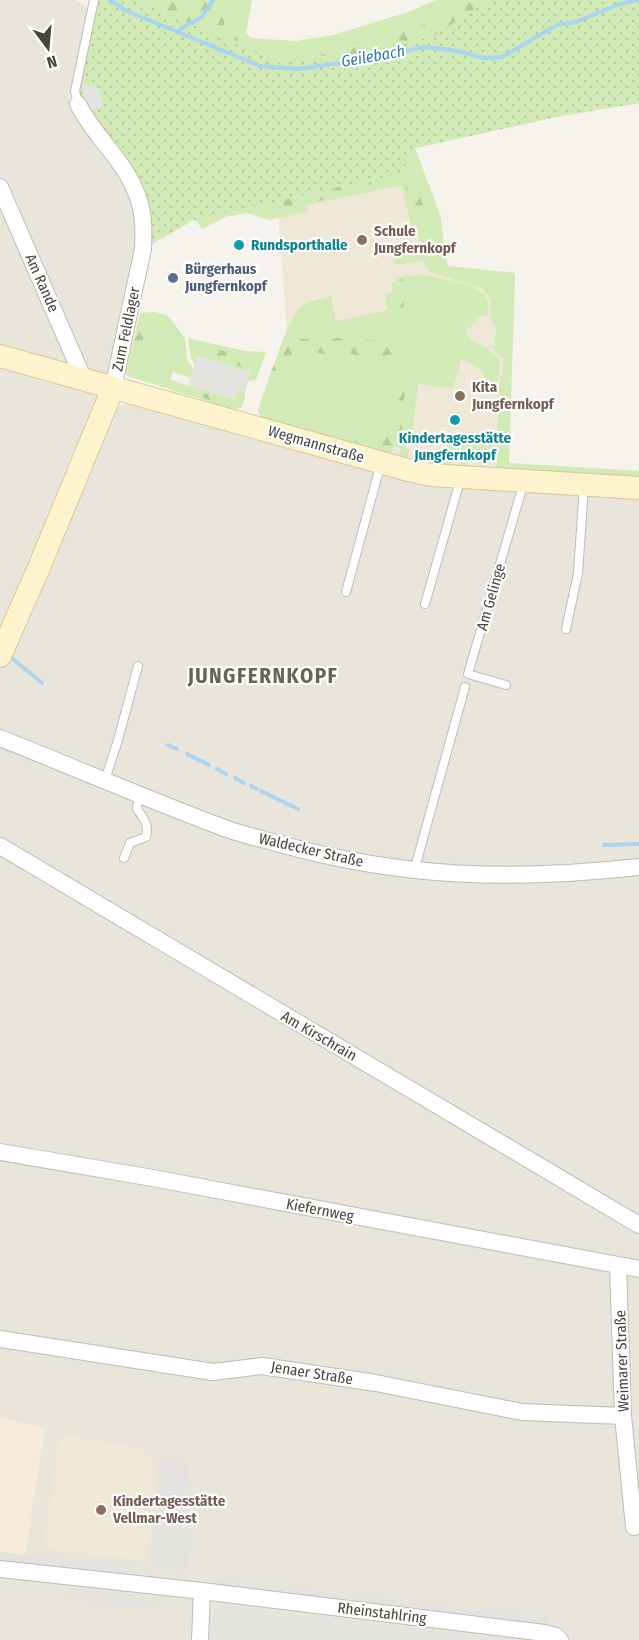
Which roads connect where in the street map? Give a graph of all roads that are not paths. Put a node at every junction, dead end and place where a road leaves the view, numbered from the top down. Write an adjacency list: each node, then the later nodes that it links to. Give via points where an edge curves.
1 (93, 2): 2 (lane, Zum Feldlager, via 75,91)
2 (78, 104): 6 (street, Zum Feldlager, via 135,188 144,227 143,249)
3 (0, 187): 5 (street, Am Rande)
4 (0, 356): 5 (street, Wegmannstraße)
5 (84, 380): 6 (street, Wegmannstraße)
6 (113, 388): 7 (street, Wegmannstraße); 15 (street, Zum Feldlager)
7 (381, 462): 8 (street, Wegmannstraße, via 431,475); 12 (lane)
8 (461, 477): 9 (street, Wegmannstraße); 13 (lane)
9 (522, 480): 10 (street, Wegmannstraße); 17 (lane, Am Gelinge, via 468,674)
10 (584, 484): 11 (street, Wegmannstraße); 14 (lane, via 578,573)
11 (639, 488)
12 (346, 592)
13 (425, 604)
14 (566, 629)
15 (0, 656)
16 (138, 666): 20 (lane)
17 (506, 685)
18 (465, 687): 25 (lane)
19 (0, 738): 20 (street, Waldecker Straße)
20 (105, 780): 21 (street, Waldecker Straße)
21 (139, 794): 23 (lane, via 137,810 148,830 146,837 130,843); 25 (street, Waldecker Straße, via 229,830 329,857)
22 (0, 846): 27 (street, Am Kirschrain)
23 (124, 858)
24 (639, 867): 25 (street, Waldecker Straße, via 531,876)
25 (413, 871)
26 (0, 1152): 28 (street, Kiefernweg)
27 (639, 1225)
28 (618, 1265): 29 (street, Kiefernweg); 31 (street, Weimarer Straße)
29 (639, 1269)
30 (0, 1339): 31 (street, Jenaer Straße, via 213,1372 262,1366 376,1383 522,1412)
31 (623, 1416): 32 (street, Weimarer Straße)
32 (634, 1527)
33 (0, 1569): 34 (street, Rheinstahlring)
34 (202, 1591): 35 (street); 36 (street, Rheinstahlring, via 545,1633)
35 (200, 1640)
36 (560, 1640)

